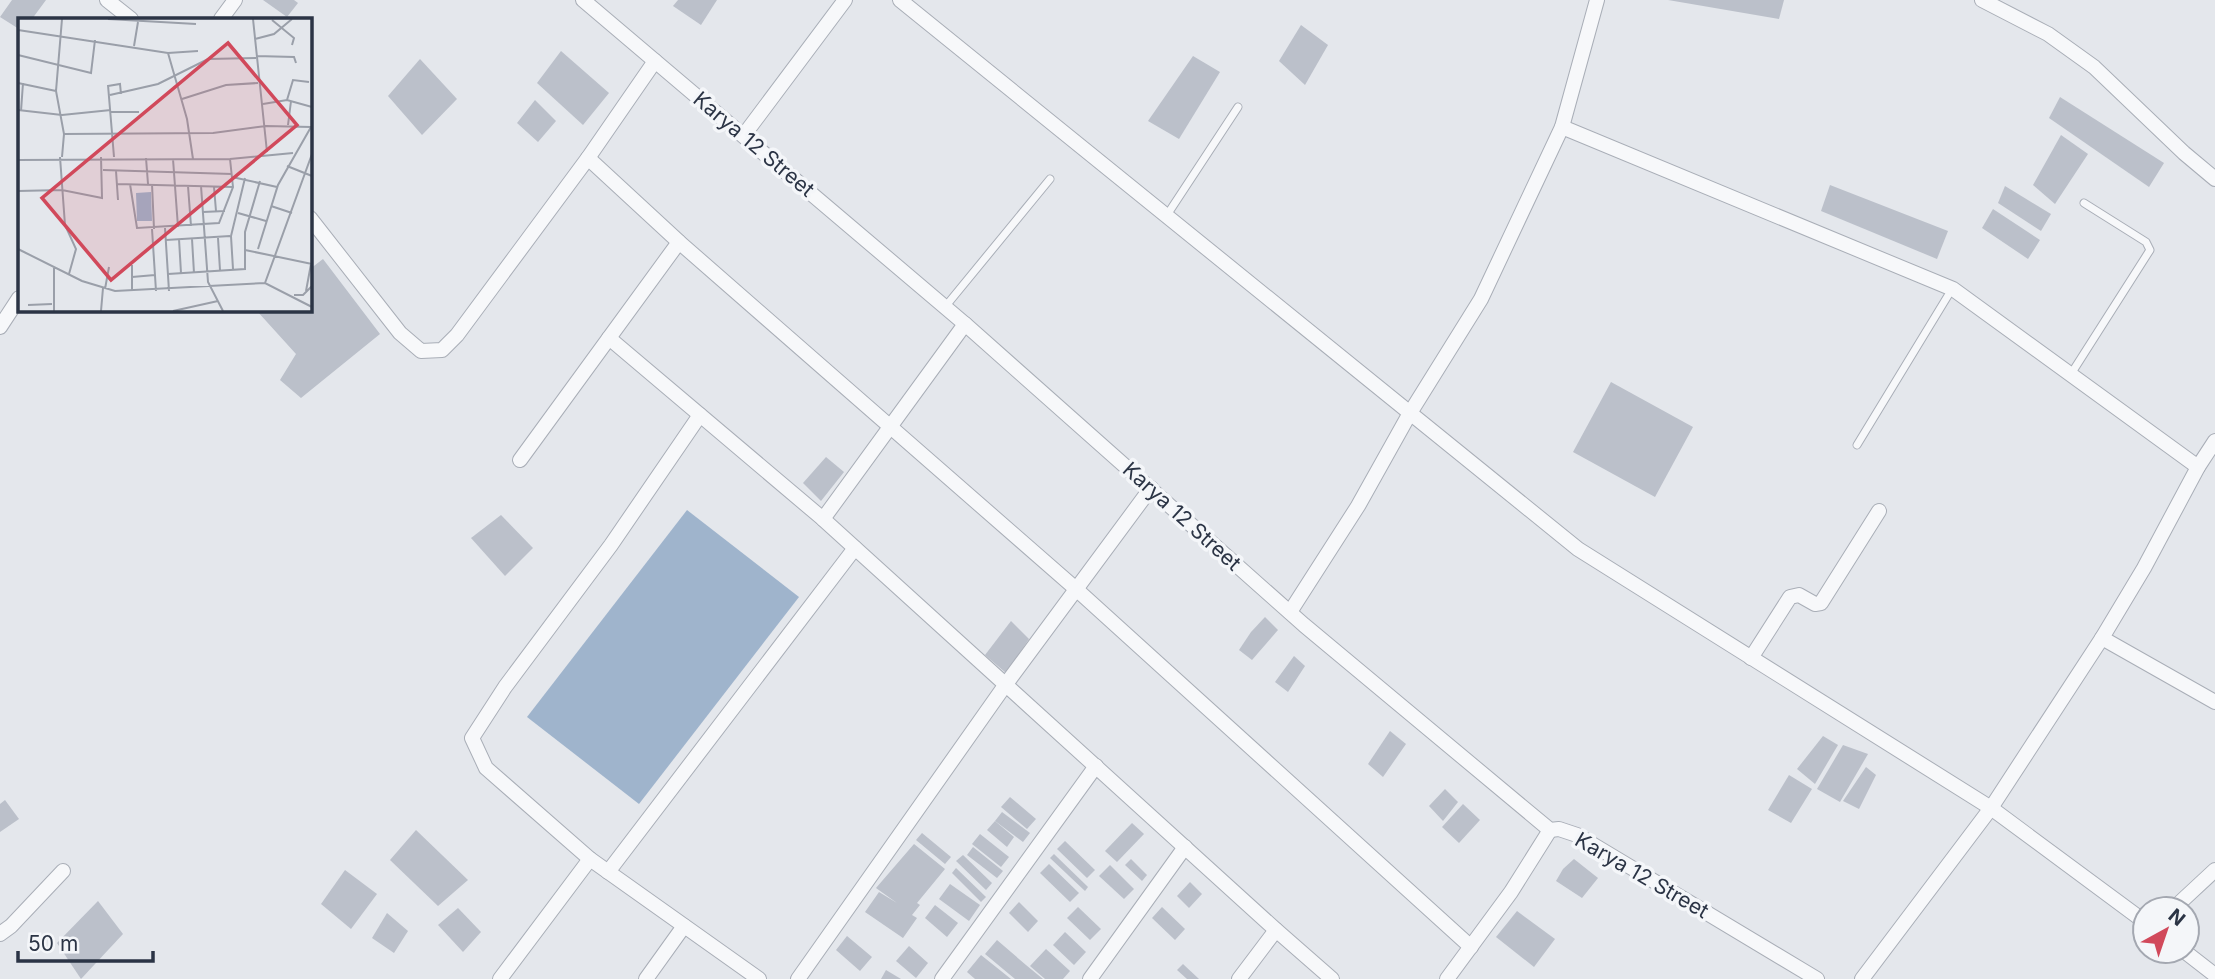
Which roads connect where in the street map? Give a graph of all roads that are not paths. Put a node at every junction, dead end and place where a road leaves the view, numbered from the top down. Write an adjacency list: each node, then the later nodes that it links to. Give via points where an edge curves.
1 (107, 0): 8 (street)
2 (235, 0): 9 (street)
3 (583, 0): 10 (street, Karya 12 Street)
4 (845, 0): 13 (street)
5 (900, 0): 18 (street)
6 (1597, 0): 12 (street)
7 (1982, 0): 16 (street, via 2048,34 2094,67)
8 (130, 18)
9 (222, 18)
10 (655, 61): 13 (street, Karya 12 Street); 14 (street)
11 (1238, 107): 18 (lane)
12 (1562, 127): 21 (street); 28 (street, via 1480,299)
13 (744, 135): 23 (street, Karya 12 Street)
14 (589, 158): 19 (street, via 442,350 421,351 400,333); 20 (street)
15 (1051, 179): 23 (lane)
16 (2215, 179)
17 (2084, 203): 27 (lane, via 2146,242 2150,250)
18 (1167, 215): 28 (street)
19 (312, 221)
20 (678, 242): 26 (street); 30 (street)
21 (1953, 289): 27 (street); 32 (lane)
22 (18, 300): 25 (street)
23 (945, 307): 24 (street, Karya 12 Street)
24 (965, 324): 30 (street); 35 (street, Karya 12 Street)
25 (0, 327)
26 (609, 338): 29 (street); 33 (street)
27 (2071, 374): 34 (street)
28 (1410, 413): 40 (street); 42 (street, via 1578,549)
29 (700, 415): 37 (street); 49 (street, via 472,738 486,768)
30 (890, 427): 37 (street); 39 (street)
31 (2215, 441): 34 (street)
32 (1857, 445)
33 (520, 460)
34 (2198, 467): 41 (street)
35 (1151, 488): 39 (street); 40 (street, Karya 12 Street)
36 (1880, 511): 42 (street, via 1821,603 1799,595 1790,597)
37 (824, 519): 38 (street)
38 (855, 548): 43 (street); 52 (street)
39 (1076, 589): 43 (street); 58 (street)
40 (1290, 612): 47 (street, Karya 12 Street)
41 (2102, 638): 44 (street); 46 (street)
42 (1751, 658): 46 (street)
43 (1006, 684): 45 (street); 65 (street)
44 (2215, 702)
45 (1097, 766): 48 (street); 66 (street)
46 (1991, 808): 54 (street); 71 (street)
47 (1550, 830): 58 (street); 70 (street, Karya 12 Street, via 1577,835)
48 (1185, 846): 56 (street); 67 (street)
49 (590, 859): 52 (street); 62 (street)
50 (2215, 870): 53 (street)
51 (63, 871): 57 (street)
52 (608, 872): 55 (street)
53 (2188, 895)
54 (2131, 912)
55 (684, 926): 63 (street); 64 (street)
56 (1276, 930): 68 (street); 69 (street)
57 (0, 934)
58 (1471, 947): 61 (street)
59 (2201, 964): 60 (street)
60 (2215, 975)
61 (1456, 976)
62 (500, 979)
63 (646, 979)
64 (759, 979)
65 (798, 979)
66 (942, 979)
67 (1090, 979)
68 (1239, 979)
69 (1332, 979)
70 (1817, 979)
71 (1862, 979)

